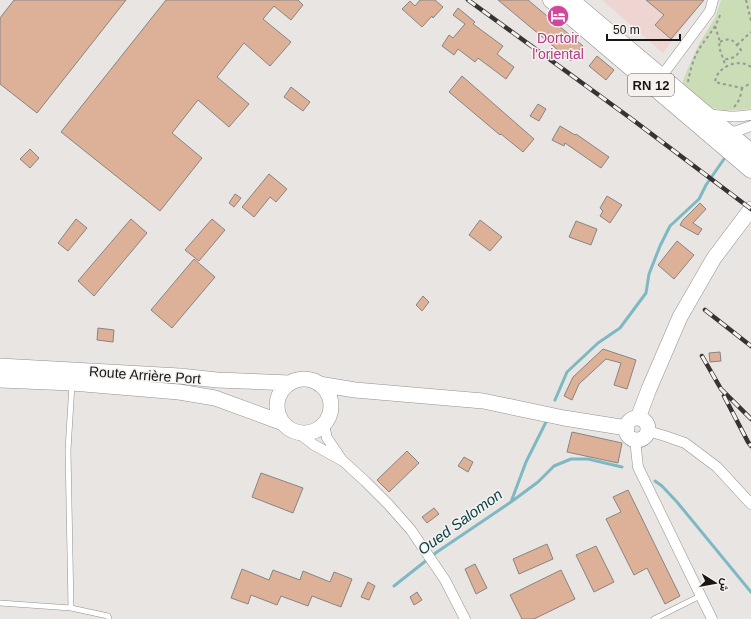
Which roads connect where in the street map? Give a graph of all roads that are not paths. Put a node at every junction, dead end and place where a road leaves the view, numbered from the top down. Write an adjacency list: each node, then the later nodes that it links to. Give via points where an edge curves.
1 (551, 0): 8 (main road, RN 12)
2 (571, 0): 4 (main road, RN 12)
3 (713, 0): 4 (street, via 710,11)
4 (661, 77): 5 (main road, RN 12)
5 (705, 113): 6 (street, via 733,117); 9 (main road, RN 12)
6 (751, 114)
7 (751, 126): 9 (street)
8 (705, 131): 9 (street); 13 (main road, RN 12)
9 (728, 132): 11 (main road, RN 12)
10 (751, 141): 11 (street)
11 (751, 151): 12 (street)
12 (751, 155)
13 (751, 170)
14 (751, 209): 16 (street, via 714,258)
15 (751, 225): 16 (street)
16 (703, 279): 26 (street, via 680,317)
17 (0, 366): 20 (street, Route Arrière Port)
18 (0, 380): 19 (street, Route Arrière Port)
19 (72, 383): 24 (street, Route Arrière Port, via 179,392 215,398); 33 (lane, via 68,450)
20 (290, 383): 21 (street, via 305,379); 24 (street, via 283,389 277,406)
21 (319, 384): 22 (street); 23 (street, via 326,390)
22 (355, 390): 23 (street); 26 (street, via 483,401)
23 (331, 407): 25 (street)
24 (283, 423): 28 (street)
25 (324, 425): 28 (street, via 312,432); 29 (street, via 327,438)
26 (633, 429): 27 (street, via 638,440 645,437); 31 (street, via 638,467)
27 (648, 431): 30 (street, via 685,443 717,467)
28 (297, 432): 29 (street)
29 (343, 462): 35 (street, via 389,505 410,530 445,580)
30 (751, 504)
31 (700, 596): 36 (lane); 37 (street)
32 (0, 603): 33 (lane)
33 (71, 608): 34 (lane, via 108,616)
34 (109, 619)
35 (465, 619)
36 (654, 619)
37 (712, 619)

